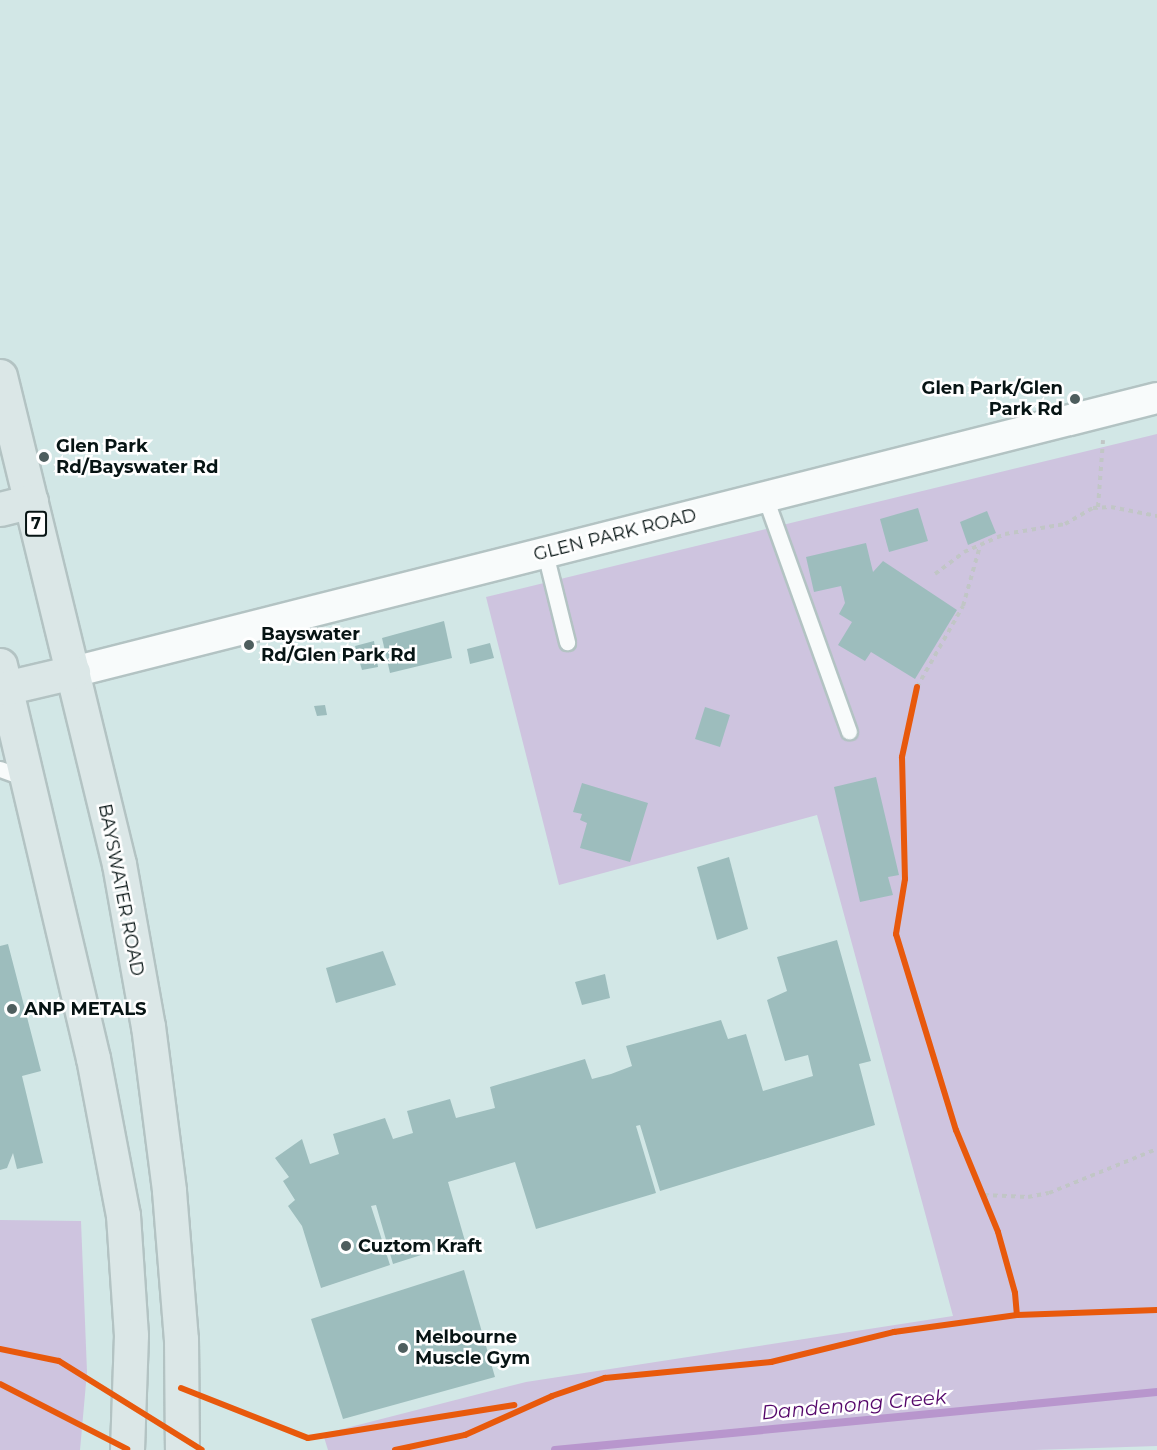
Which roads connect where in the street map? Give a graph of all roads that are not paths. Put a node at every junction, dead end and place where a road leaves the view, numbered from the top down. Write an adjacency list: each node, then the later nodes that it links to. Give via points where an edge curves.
1 (0, 376): 4 (main road, BAYSWATER ROAD / 7)
2 (1157, 398): 3 (street, GLEN PARK ROAD)
3 (765, 497): 5 (street, GLEN PARK ROAD); 9 (lane)
4 (15, 505): 7 (main road, BAYSWATER ROAD / 7)
5 (544, 553): 6 (lane); 7 (street, GLEN PARK ROAD)
6 (567, 642)
7 (73, 672): 8 (main road); 12 (main road, BAYSWATER ROAD / 7, via 118,864 148,1026 170,1191 181,1339)
8 (3, 676): 10 (main road)
9 (849, 731)
10 (14, 774): 11 (main road, via 93,1058 123,1215 130,1335)
11 (127, 1446)
12 (182, 1450)

